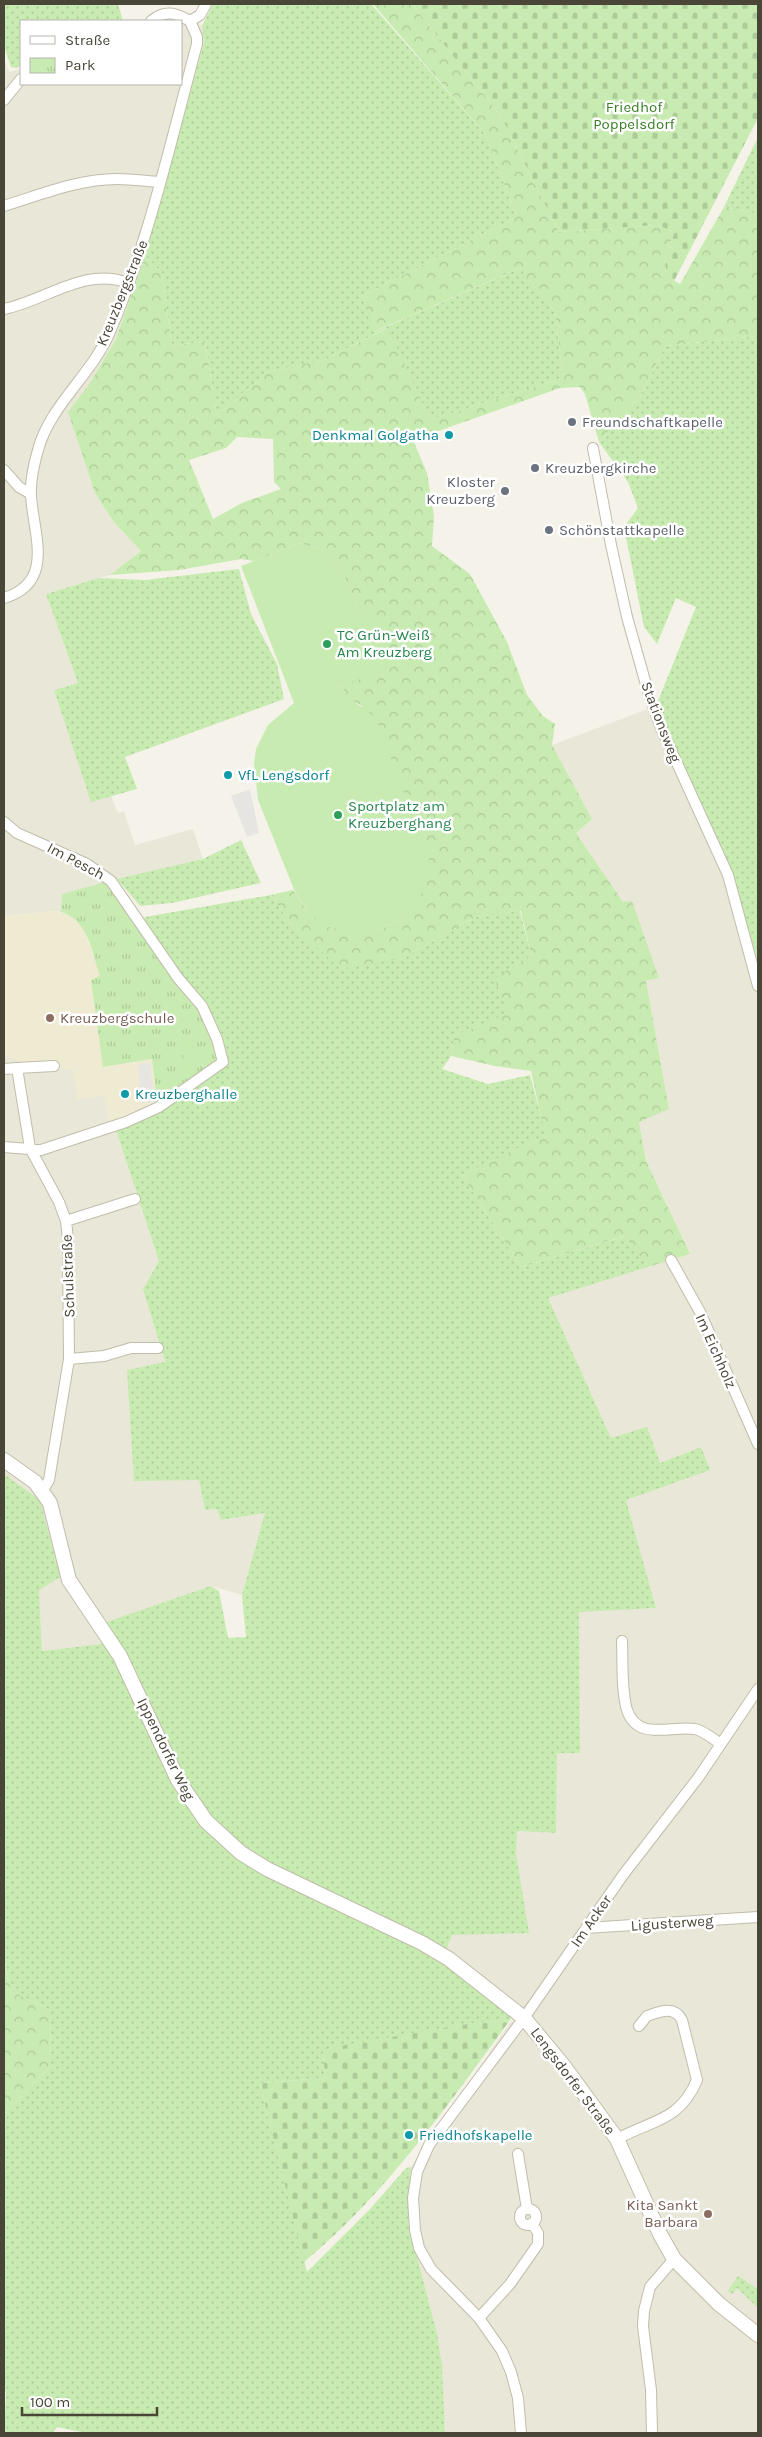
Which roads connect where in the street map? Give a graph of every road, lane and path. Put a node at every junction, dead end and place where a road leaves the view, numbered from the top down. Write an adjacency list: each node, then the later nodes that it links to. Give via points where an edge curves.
1 (206, 4): 3 (street, via 200,15)
2 (153, 20): 3 (street, via 167,13 179,14)
3 (190, 21): 6 (street, Kreuzbergstraße, via 197,44)
4 (20, 80): 5 (street)
5 (4, 100)
6 (159, 182): 7 (street, via 96,180); 8 (street, Kreuzbergstraße)
7 (4, 206)
8 (128, 283): 9 (street, via 111,277 85,280); 12 (street, Kreuzbergstraße, via 102,347 48,425 38,448)
9 (4, 309)
10 (593, 448): 15 (street, Stationsweg, via 627,617 649,696 728,875)
11 (4, 470): 12 (street, via 19,487)
12 (31, 494): 13 (street, Kreuzbergstraße, via 39,549 36,572 25,587)
13 (4, 598)
14 (4, 822): 20 (street, Im Pesch, via 17,833 60,850 99,871 119,889 178,978 202,1006 223,1062 149,1112 41,1150)
15 (758, 986)
16 (54, 1066): 17 (street)
17 (17, 1068): 18 (street); 20 (street, Schulstraße)
18 (4, 1069)
19 (4, 1146): 20 (street)
20 (30, 1148): 22 (street, Schulstraße)
21 (135, 1198): 22 (street)
22 (66, 1221): 25 (street, Schulstraße)
23 (671, 1260): 26 (street, Im Eichholz, via 700,1312)
24 (158, 1348): 25 (street, via 141,1347 104,1356)
25 (69, 1359): 28 (street, Schulstraße, via 49,1480)
26 (758, 1444)
27 (4, 1460): 28 (street, Ippendorfer Weg)
28 (43, 1490): 34 (street, Ippendorfer Weg, via 54,1512 69,1580 120,1656 178,1780 206,1821 241,1853 267,1869 449,1959)
29 (622, 1641): 31 (street, via 626,1702 633,1720 642,1728 654,1731 694,1729)
30 (758, 1689): 31 (street, Im Acker)
31 (721, 1744): 33 (street, Im Acker)
32 (758, 1917): 33 (street, Ligusterweg)
33 (586, 1928): 34 (street, Im Acker)
34 (524, 2018): 36 (street, Lengsdorfer Straße, via 568,2071); 39 (street, Im Acker, via 424,2153 413,2198 419,2248 431,2269)
35 (639, 2026): 36 (street, via 647,2016 666,2011 677,2013 697,2080 686,2100 673,2114)
36 (617, 2139): 38 (street, Lengsdorfer Straße)
37 (518, 2154): 39 (street, via 527,2209 521,2213 520,2220 526,2225 532,2224 538,2233 538,2244 510,2284)
38 (674, 2259): 40 (street, Lengsdorfer Straße, via 720,2306); 42 (street, via 650,2287 644,2311)
39 (479, 2318): 41 (street, Im Acker, via 497,2342 512,2372)
40 (758, 2335)
41 (521, 2433)
42 (652, 2433)

